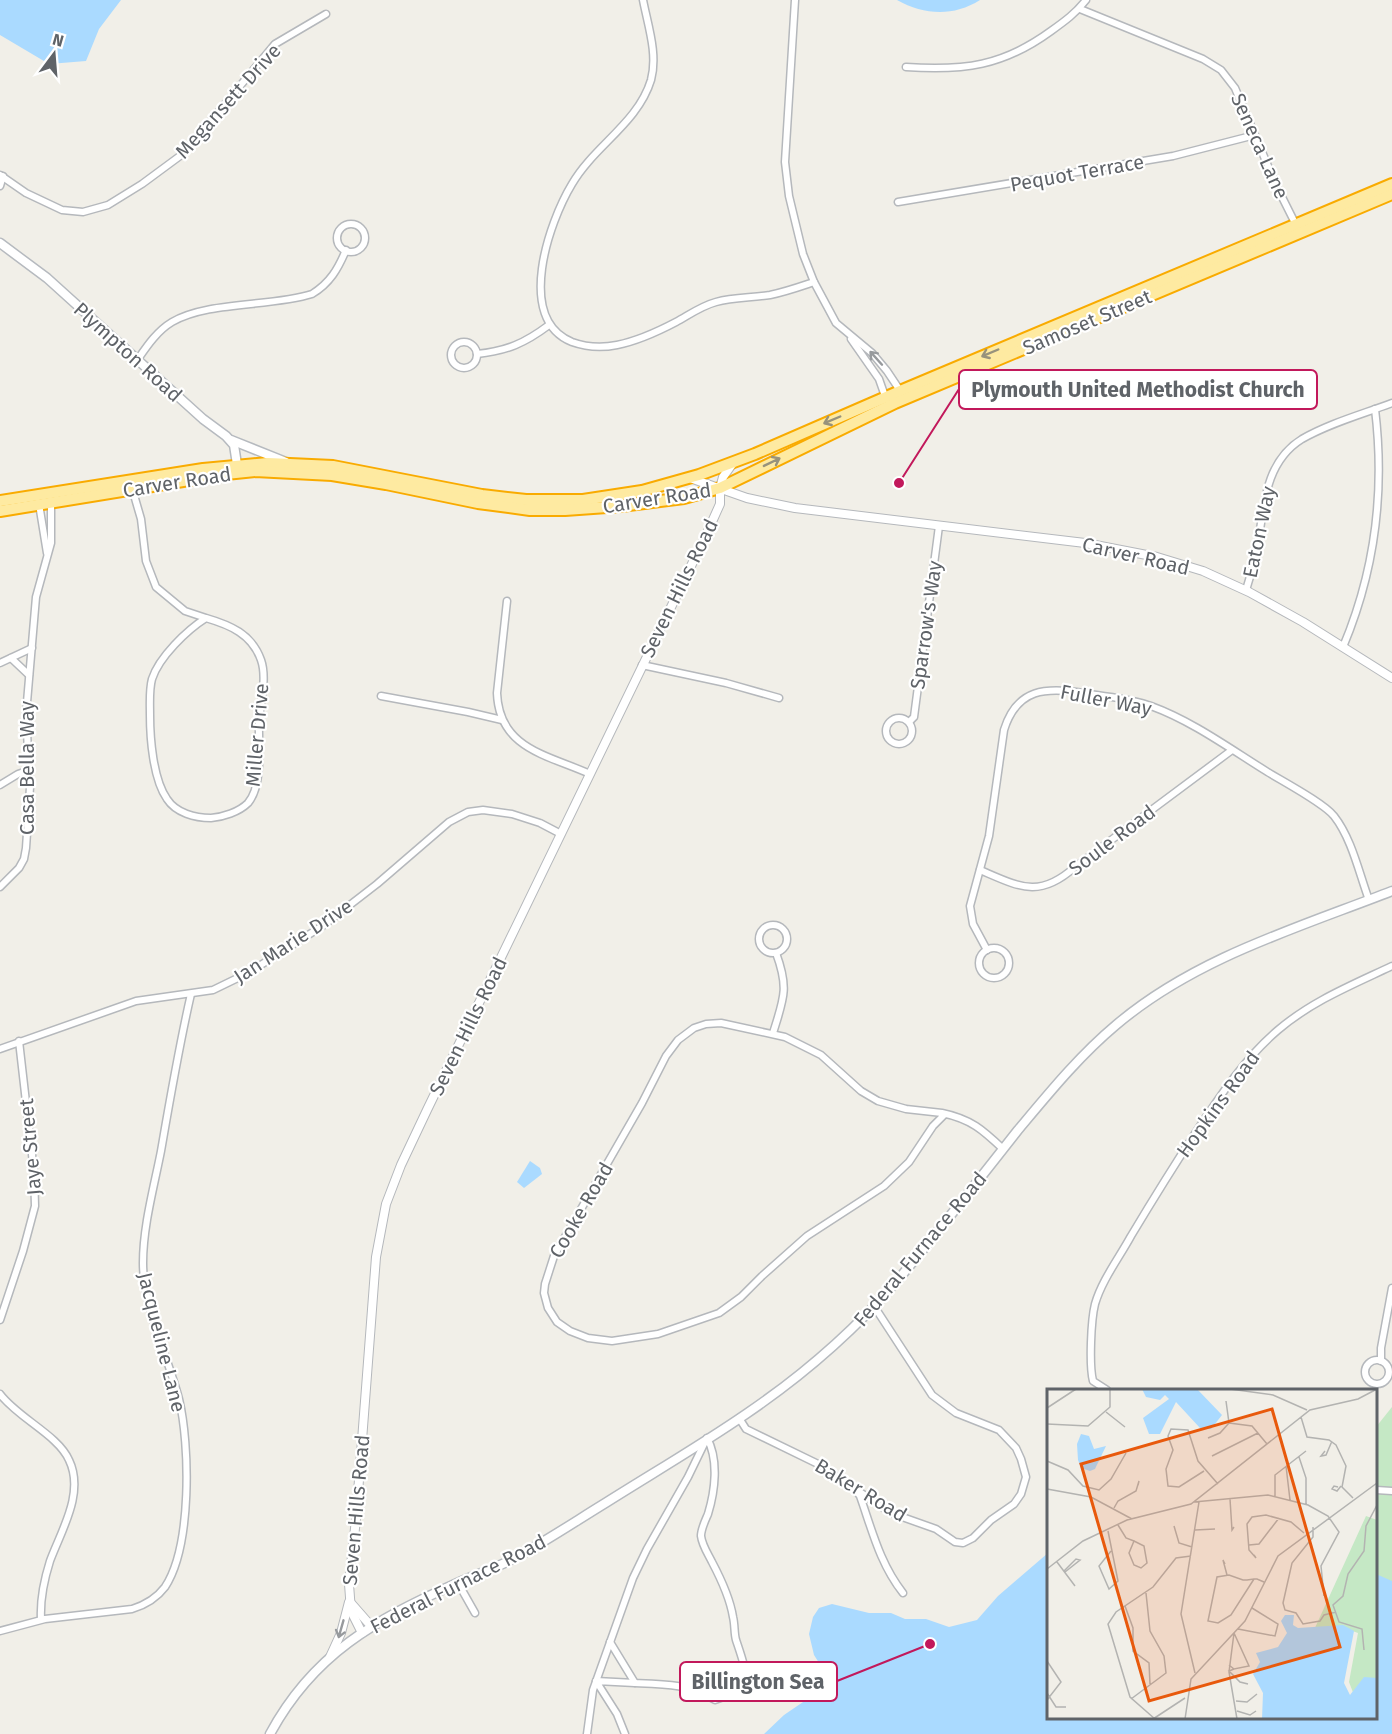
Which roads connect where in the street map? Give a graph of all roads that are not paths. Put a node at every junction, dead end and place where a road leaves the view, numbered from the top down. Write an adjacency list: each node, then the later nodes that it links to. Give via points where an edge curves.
1 (643, 0): 17 (street, via 654,58 650,82 637,110 586,162 565,196 543,266 541,299)
2 (795, 0): 16 (street, via 786,173 798,237)
3 (1086, 0): 4 (street)
4 (1080, 9): 6 (street, via 1035,42 1000,60 961,68); 7 (street, Seneca Lane, via 1216,66 1232,84)
5 (326, 14): 8 (street, Megansett Drive, via 275,44 184,153 108,205 83,212 62,210)
6 (906, 66)
7 (1255, 135): 12 (street, Pequot Terrace, via 1173,156); 13 (street, Seneca Lane)
8 (1, 176): 10 (street, Megansett Drive)
9 (1392, 184): 13 (highway, Samoset Street)
10 (0, 186)
11 (1392, 194): 13 (highway, Samoset Street)
12 (898, 202)
13 (1298, 229): 21 (highway, Samoset Street)
14 (0, 243): 20 (main road, Plympton Road)
15 (346, 250): 15 (street, via 338,242 338,233 346,225 358,226 364,243 355,251); 20 (street, via 334,275 312,294 179,319 157,334)
16 (814, 282): 17 (street, via 768,295 708,304 651,334 615,346 576,343 558,335); 18 (street, via 836,323)
17 (549, 325): 19 (street, via 508,349)
18 (846, 331): 21 (street, one-way to 18, via 872,353); 22 (street, via 879,379)
19 (477, 354): 19 (street, via 468,368 455,365 451,357 452,349 462,342 471,343)
20 (138, 359): 25 (main road, Plympton Road)
21 (903, 395): 22 (highway, Samoset Street)
22 (886, 402): 27 (highway, Samoset Street, one-way to 27); 31 (highway, Samoset Street, one-way to 22)
23 (1392, 402): 24 (street, Eaton Way)
24 (1375, 409): 38 (street, Eaton Way, via 1302,440 1276,464 1266,491); 41 (street, via 1379,459 1377,523 1360,603)
25 (225, 436): 26 (main road); 28 (main road, Plympton Road, via 234,445)
26 (289, 463): 28 (highway, Carver Road); 29 (highway, Carver Road, via 333,466 482,495 545,501 602,498)
27 (733, 464): 29 (highway, Carver Road); 31 (street, Seven Hills Road)
28 (237, 469): 30 (highway, Carver Road); 31 (highway, Carver Road, via 342,476 491,505 541,510 660,502)
29 (690, 478): 31 (street)
30 (132, 486): 32 (highway, Carver Road); 33 (highway, Carver Road); 40 (street, Miller Drive, via 146,561 156,587 185,611)
31 (720, 488): 36 (street, Carver Road, via 795,508); 45 (street, Seven Hills Road, via 720,504)
32 (0, 501)
33 (51, 501): 34 (highway, Carver Road); 37 (street, Casa Bella Way, via 51,543)
34 (39, 504): 35 (highway, Carver Road); 37 (street, Casa Bella Way)
35 (0, 511)
36 (939, 526): 38 (street, Carver Road, via 1135,552 1187,566); 51 (street, Sparrow's Way, via 914,717)
37 (47, 555): 42 (street, Casa Bella Way, via 36,597)
38 (1246, 590): 41 (street, Carver Road)
39 (507, 601): 50 (street, via 498,693)
40 (206, 618): 40 (street, Miller Drive, via 191,628 161,662 152,678 150,704 153,757 167,800 188,815 215,818 236,811 253,795 263,676 261,660 244,634)
41 (1343, 647): 47 (street, Carver Road)
42 (32, 648): 43 (street); 46 (street, Casa Bella Way)
43 (11, 658): 44 (street); 46 (street, Casa Bella Way)
44 (0, 663)
45 (642, 666): 49 (street); 54 (street, Seven Hills Road)
46 (29, 675): 53 (street, Casa Bella Way, via 26,714)
47 (1392, 678)
48 (381, 696): 50 (street)
49 (779, 698)
50 (502, 720): 54 (street, via 508,731 527,747)
51 (909, 722): 51 (street, Sparrow's Way, via 912,730 908,741 898,744 888,738 886,729 890,721 901,718)
52 (1232, 750): 57 (street, Soule Road, via 1061,879 1035,888); 57 (street, Fuller Way, via 1149,705 1059,689 1035,693 1021,702 1006,722 992,822); 60 (street, Fuller Way, via 1333,814 1344,832)
53 (30, 770): 55 (street); 58 (street, Casa Bella Way, via 24,859)
54 (590, 774): 56 (street, Seven Hills Road)
55 (0, 785)
56 (561, 834): 64 (street, Jan Marie Drive, via 512,814 475,811 459,816 363,896 294,945 213,990); 83 (street, Seven Hills Road, via 386,1204 376,1257)
57 (980, 870): 61 (street, Fuller Way, via 970,912)
58 (0, 887)
59 (1392, 891): 60 (main road, Federal Furnace Road)
60 (1369, 900): 69 (main road, Federal Furnace Road, via 1242,949 1149,999 1089,1050)
61 (987, 950): 61 (street, Fuller Way, via 999,949 1008,957 1008,968 1001,977 987,977 980,968 980,957)
62 (776, 953): 62 (street, via 765,951 760,942 762,931 771,926 781,928 787,937 784,948); 65 (street, via 784,988)
63 (1392, 966): 74 (street, Hopkins Road, via 1298,1014 1254,1051 1213,1107 1151,1200 1102,1288 1092,1317 1091,1372 1093,1381)
64 (191, 994): 66 (street, Jan Marie Drive, via 136,1001); 85 (street, Jacqueline Lane, via 150,1205 143,1262 148,1297 182,1421 186,1480 180,1545 164,1588 145,1605 132,1610)
65 (773, 1033): 68 (street, Cooke Road, via 821,1055 878,1101); 68 (street, Cooke Road, via 722,1023 706,1024 683,1036 666,1056 549,1266 544,1284 546,1300 552,1316 563,1327 597,1340 627,1340 675,1330 719,1312 741,1298 807,1236 884,1186 909,1162)
66 (19, 1041): 67 (street, Jan Marie Drive); 72 (street, Jaye Street, via 35,1206)
67 (0, 1049)
68 (945, 1114): 69 (street, Cooke Road, via 978,1126)
69 (1003, 1149): 71 (main road, Federal Furnace Road)
70 (1392, 1288): 73 (street)
71 (874, 1306): 76 (main road, Federal Furnace Road, via 800,1374); 78 (street, Baker Road, via 932,1395 956,1413 999,1430 1016,1448 1026,1477 1014,1504 963,1542 891,1513)
72 (0, 1320)
73 (1381, 1360): 73 (street, via 1373,1360 1365,1369 1373,1384 1384,1383 1389,1376 1388,1365)
74 (1105, 1389)
75 (0, 1394): 85 (street, via 61,1449 69,1459 74,1478 73,1499 41,1596)
76 (739, 1418): 77 (main road, Federal Furnace Road); 78 (street, Baker Road, via 746,1429 818,1464)
77 (707, 1438): 81 (main road, Federal Furnace Road, via 513,1559); 89 (street, via 642,1558); 92 (street, via 713,1449 713,1495 701,1535 723,1583 745,1677 740,1688 715,1700 685,1686)
78 (855, 1490): 82 (street, via 886,1570)
79 (1377, 1490): 80 (street)
80 (1392, 1491)
81 (458, 1583): 84 (street); 86 (main road, Federal Furnace Road)
82 (903, 1593)
83 (349, 1601): 86 (street, Seven Hills Road); 88 (street, Seven Hills Road); 90 (street, one-way to 90)
84 (475, 1613)
85 (41, 1619): 87 (street, Jacqueline Lane)
86 (371, 1626): 88 (main road, Federal Furnace Road)
87 (0, 1631)
88 (362, 1633): 90 (main road, Federal Furnace Road)
89 (610, 1642): 91 (street); 92 (street)
90 (330, 1657): 93 (main road, Federal Furnace Road, via 298,1690)
91 (596, 1681): 92 (street); 94 (street); 95 (street)
92 (635, 1683)
93 (270, 1734)
94 (587, 1734)
95 (625, 1734)

